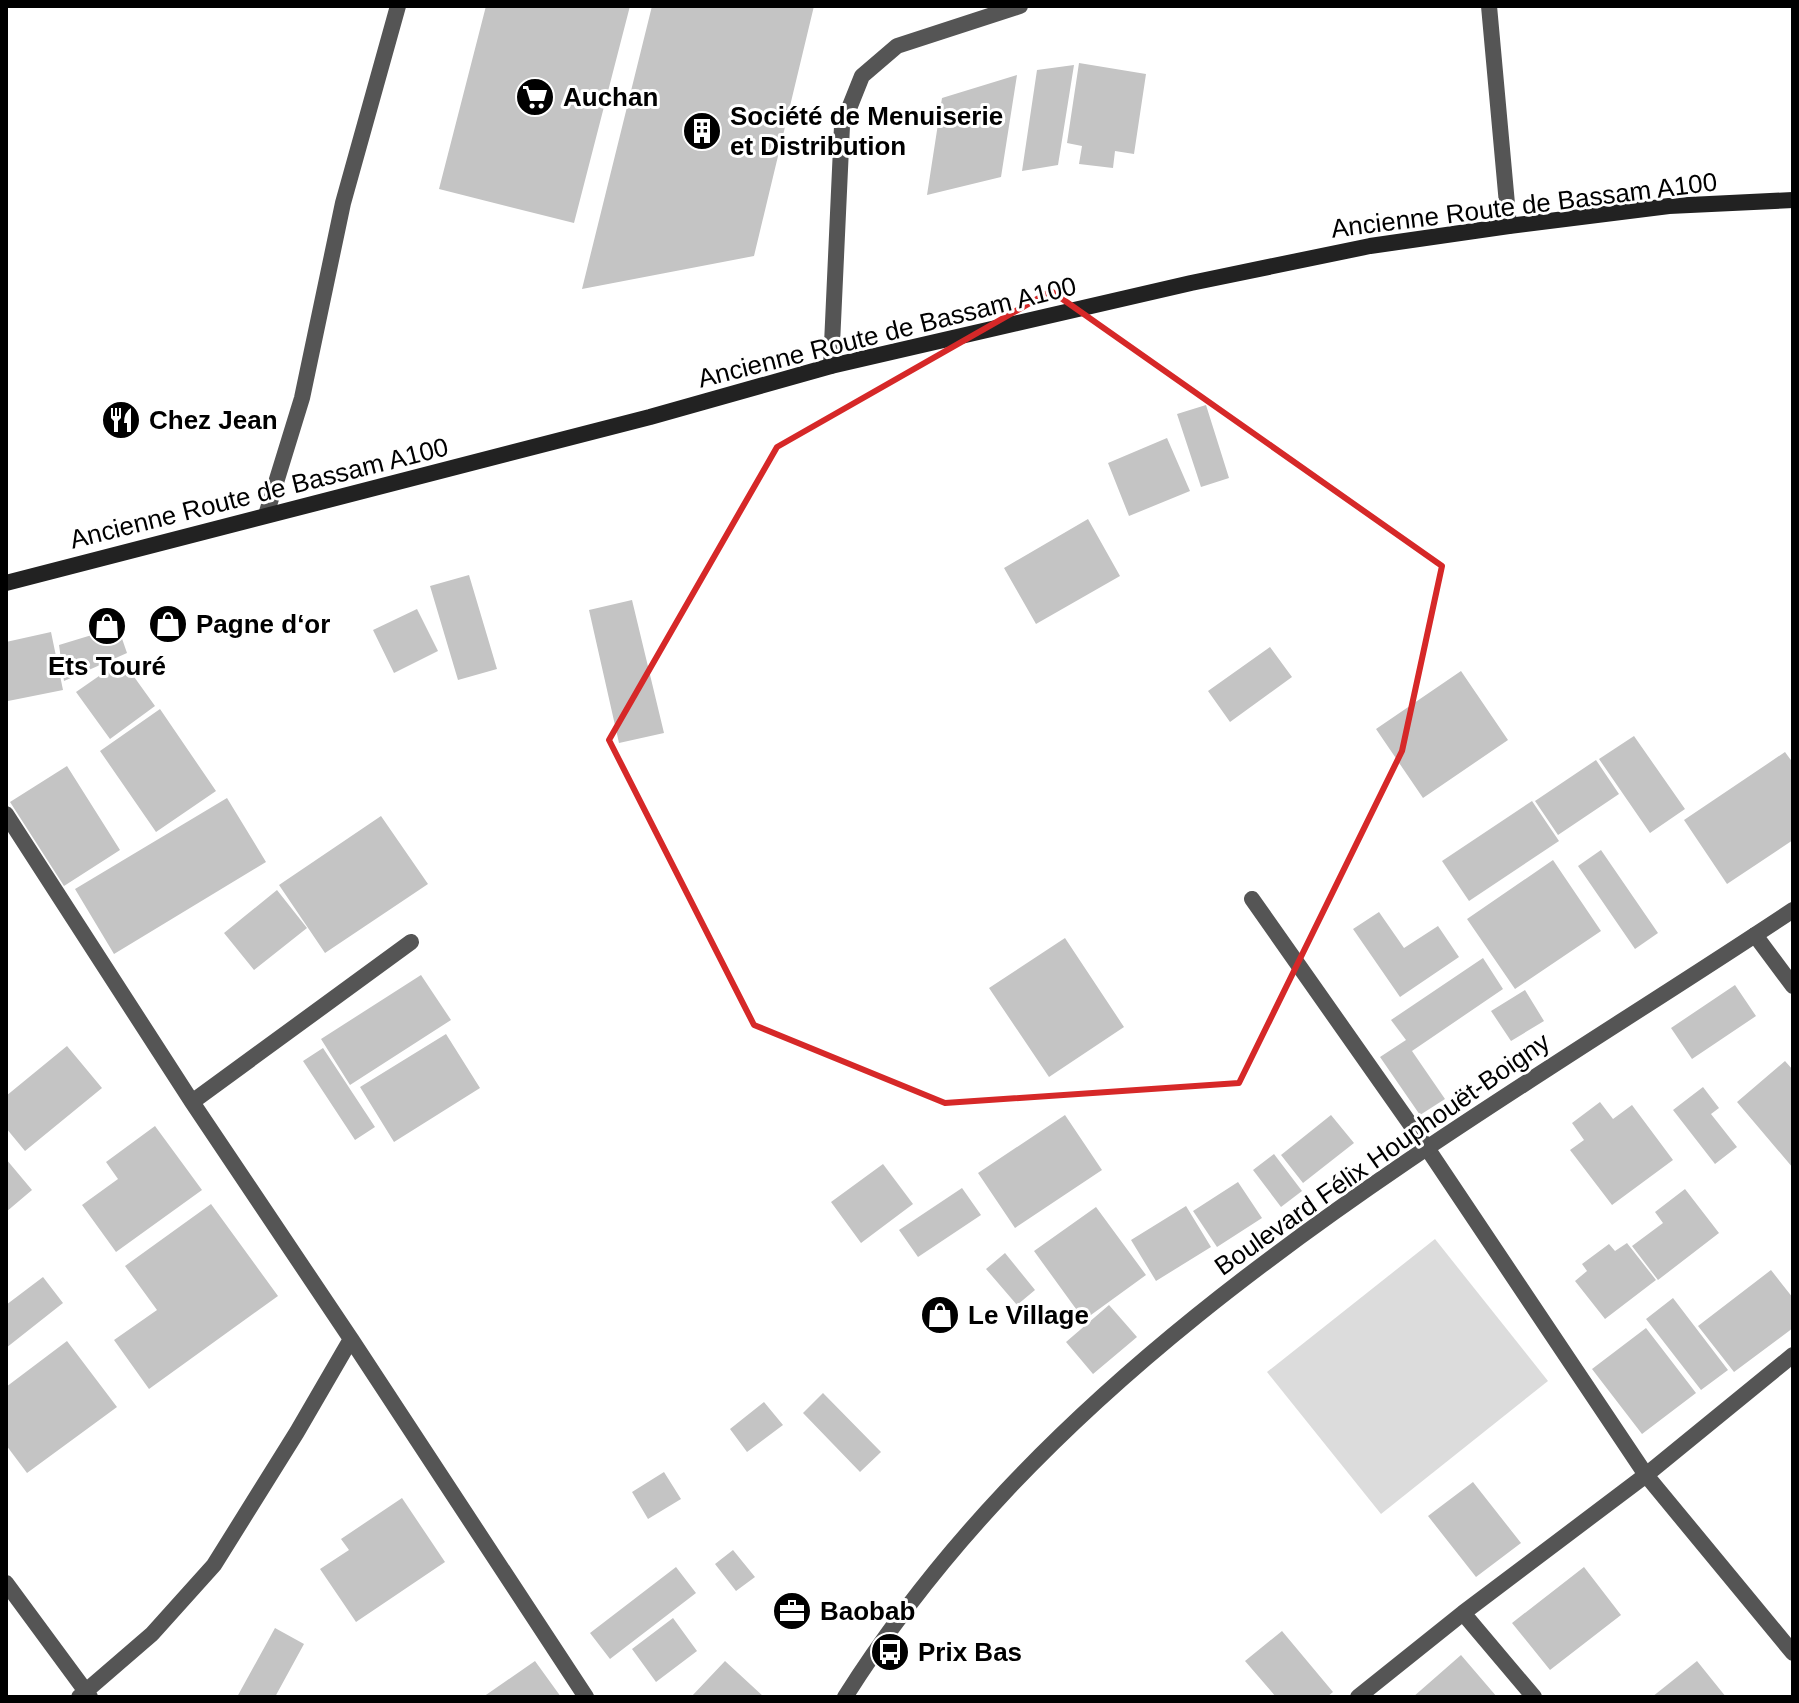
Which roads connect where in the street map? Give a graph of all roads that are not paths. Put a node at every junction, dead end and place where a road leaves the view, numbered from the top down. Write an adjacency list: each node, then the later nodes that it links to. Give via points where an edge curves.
1 (398, 6): 7 (street, via 343,203 302,398)
2 (1020, 6): 6 (street, via 897,46 862,76 842,126)
3 (1489, 6): 5 (street)
4 (1793, 200): 5 (main road, Ancienne Route de Bassam A100, via 1669,206)
5 (1509, 226): 6 (main road, Ancienne Route de Bassam A100, via 1370,246)
6 (831, 366): 7 (main road, Ancienne Route de Bassam A100)
7 (266, 515): 8 (main road, Ancienne Route de Bassam A100)
8 (6, 583)
9 (6, 814): 15 (street)
10 (1252, 899): 16 (street)
11 (1793, 910): 12 (street, Boulevard Félix Houphouët-Boigny)
12 (1755, 935): 14 (street); 16 (street, Boulevard Félix Houphouët-Boigny)
13 (411, 942): 15 (street)
14 (1793, 986)
15 (192, 1102): 17 (street)
16 (1427, 1148): 19 (street); 25 (street, Boulevard Félix Houphouët-Boigny, via 1212,1301 1115,1383 973,1527 918,1592)
17 (351, 1339): 23 (street, via 214,1565 152,1634); 24 (street)
18 (1793, 1355): 19 (street)
19 (1646, 1475): 21 (street); 22 (street)
20 (6, 1583): 23 (street)
21 (1463, 1613): 26 (street); 27 (street)
22 (1793, 1653)
23 (85, 1695)
24 (586, 1697)
25 (845, 1697)
26 (1358, 1697)
27 (1534, 1697)

